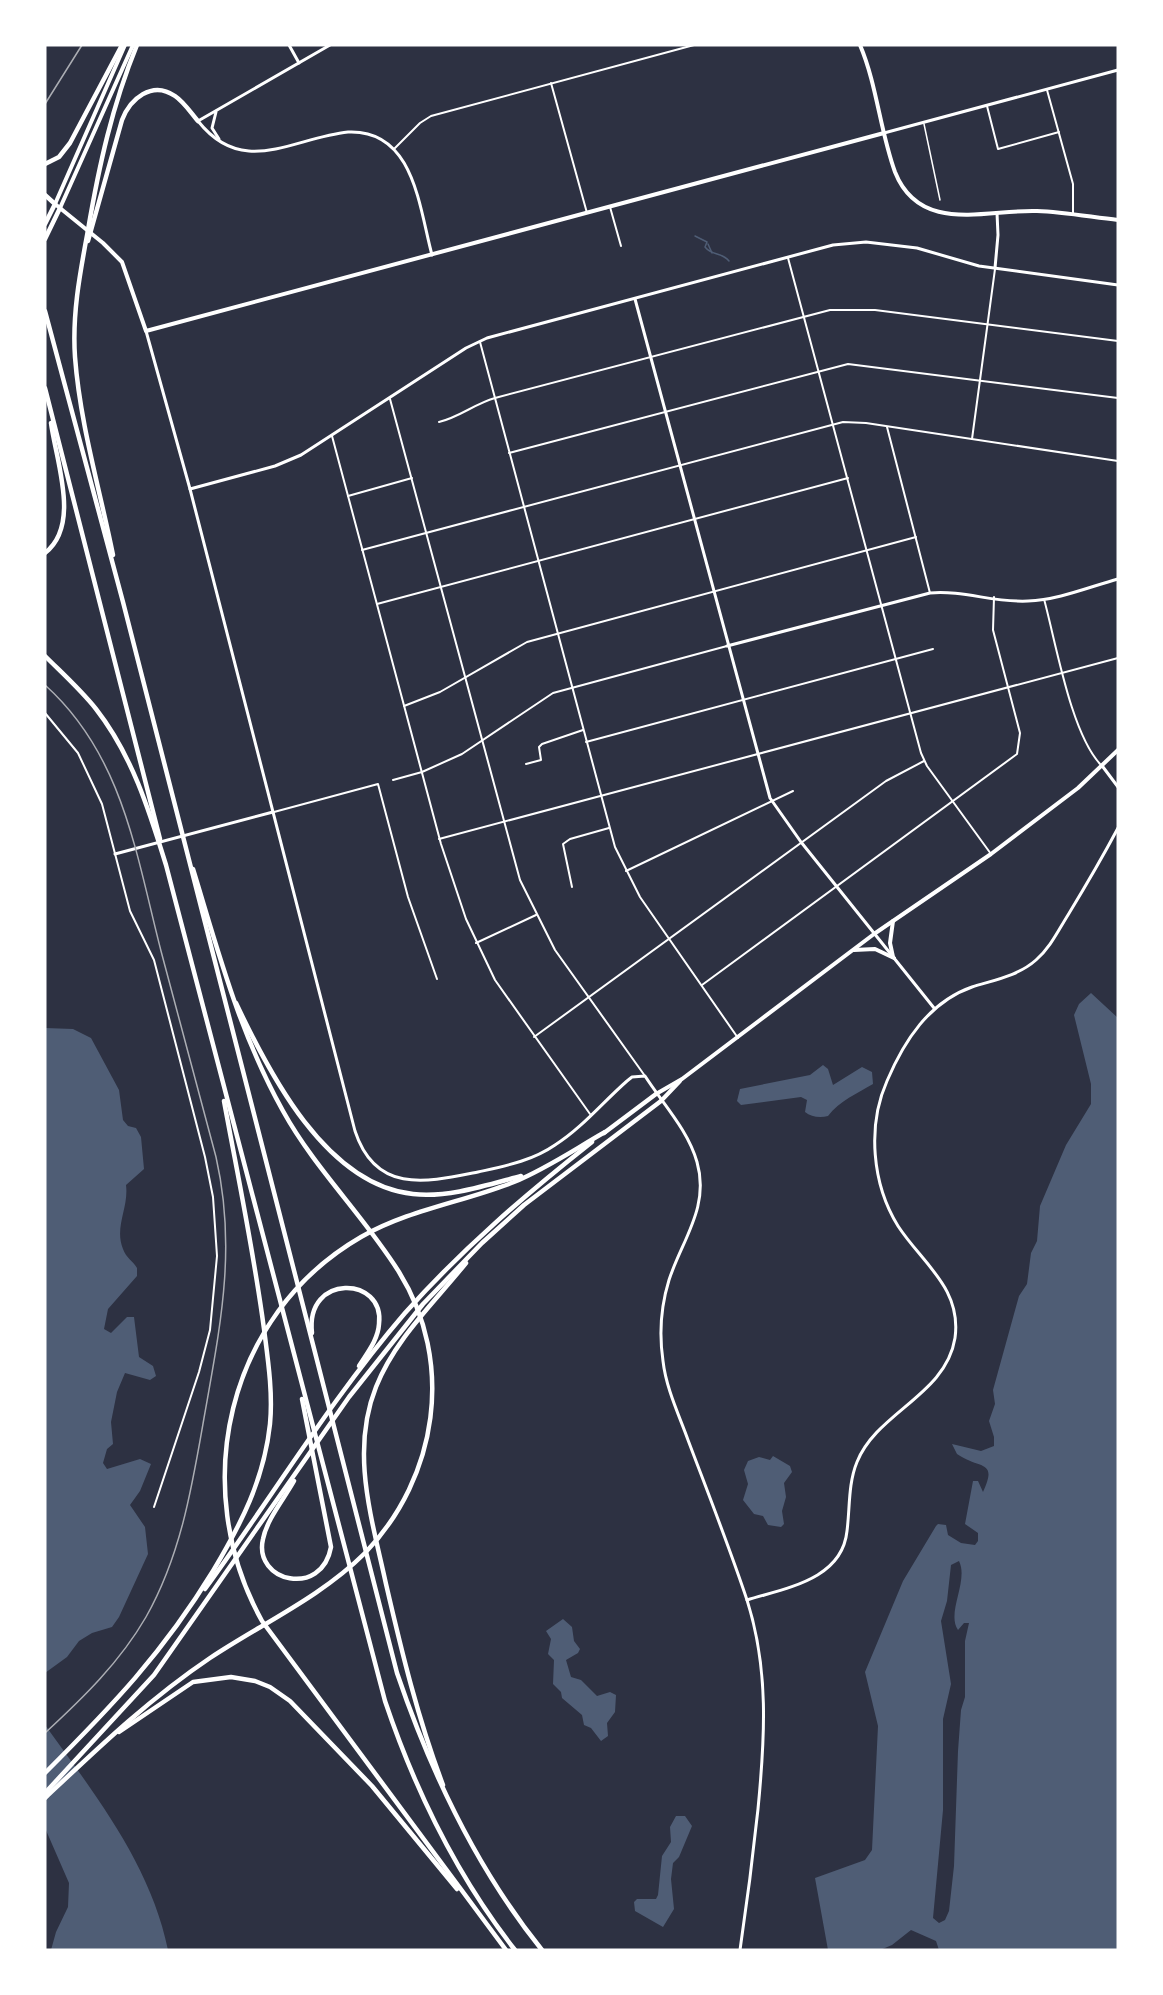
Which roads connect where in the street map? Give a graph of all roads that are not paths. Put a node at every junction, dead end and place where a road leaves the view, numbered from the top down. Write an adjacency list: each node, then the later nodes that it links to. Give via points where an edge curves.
1 (123, 45): 19 (highway, via 70,143 59,157); 22 (main road)
2 (135, 45): 24 (main road); 34 (highway, via 103,146)
3 (289, 45): 7 (street)
4 (330, 45): 7 (street)
5 (694, 45): 9 (street)
6 (860, 45): 16 (main road)
7 (299, 63): 12 (street)
8 (1118, 70): 10 (street)
9 (551, 83): 18 (street, via 431,116); 26 (street)
10 (1047, 90): 11 (street); 15 (street)
11 (986, 106): 14 (street); 15 (street, via 998,149)
12 (217, 110): 13 (street); 17 (street, via 212,128)
13 (198, 121): 17 (street); 34 (highway, via 175,96 166,92 148,91 131,101 122,120)
14 (923, 123): 16 (street); 21 (lane)
15 (1059, 132): 27 (street, via 1073,184)
16 (884, 133): 23 (main road); 25 (main road, via 898,177 919,202 956,216)
17 (222, 143): 18 (street, via 243,152 259,153 358,132 378,137)
18 (395, 148): 32 (street, via 409,170)
19 (45, 164)
20 (45, 195): 22 (highway)
21 (940, 200)
22 (55, 204): 24 (main road); 29 (highway)
23 (610, 207): 26 (main road); 31 (street)
24 (60, 208): 30 (highway); 41 (main road, via 104,243 126,268)
25 (997, 212): 27 (main road); 35 (street)
26 (587, 213): 32 (main road)
27 (1072, 214): 28 (main road)
28 (1118, 220)
29 (45, 224)
30 (45, 239)
31 (621, 246)
32 (432, 255): 41 (main road)
33 (788, 258): 35 (street, via 843,243 866,242 927,249); 37 (street); 39 (street)
34 (82, 264): 79 (highway, via 74,326 76,369)
35 (995, 268): 36 (street); 40 (street)
36 (1118, 285)
37 (634, 298): 42 (street); 44 (street)
38 (45, 311): 79 (highway)
39 (805, 315): 40 (street, via 865,309); 44 (street); 45 (street)
40 (987, 324): 43 (street); 46 (street)
41 (146, 331): 63 (street)
42 (480, 341): 48 (street); 51 (street)
43 (1118, 341)
44 (650, 357): 48 (street); 52 (street)
45 (819, 370): 46 (street, via 855,364); 52 (street); 54 (street)
46 (980, 380): 49 (street); 57 (street)
47 (45, 388): 50 (highway)
48 (495, 398): 53 (street, via 473,405 458,418); 58 (street)
49 (1118, 398)
50 (48, 399): 71 (highway, via 65,514 60,537); 121 (highway)
51 (390, 399): 56 (street); 61 (street)
52 (664, 411): 58 (street); 60 (street)
53 (439, 422)
54 (834, 424): 55 (street); 60 (street); 62 (street)
55 (886, 426): 57 (street); 68 (street)
56 (332, 436): 63 (street, via 281,464); 64 (street)
57 (972, 439): 59 (street)
58 (509, 453): 65 (street)
59 (1118, 461)
60 (680, 467): 65 (street); 66 (street)
61 (412, 478): 64 (street); 67 (street)
62 (848, 478): 66 (street); 70 (street)
63 (190, 489): 111 (street)
64 (348, 496): 69 (street)
65 (524, 507): 67 (street); 72 (street)
66 (693, 519): 72 (street); 75 (street)
67 (426, 533): 69 (street); 74 (street)
68 (916, 537): 70 (street); 76 (street)
69 (362, 550): 80 (street)
70 (867, 550): 75 (street); 81 (street)
71 (45, 553)
72 (538, 561): 74 (street); 82 (street)
73 (1118, 579): 78 (street)
74 (441, 587): 80 (street); 89 (street)
75 (713, 591): 82 (street); 83 (street)
76 (930, 592): 77 (street); 81 (street)
77 (994, 597): 78 (street); 91 (street, via 992,626)
78 (1044, 599): 88 (street)
79 (123, 602): 118 (highway)
80 (377, 604): 93 (street)
81 (882, 605): 83 (street); 87 (street)
82 (557, 633): 89 (street, via 513,648); 90 (street)
83 (727, 646): 90 (street); 92 (street)
84 (933, 649): 87 (street)
85 (45, 656): 121 (highway, via 95,708 115,736 137,779)
86 (1118, 658): 88 (street)
87 (897, 659): 92 (street); 95 (street)
88 (1063, 672): 91 (street); 103 (street, via 1082,736)
89 (466, 677): 93 (street); 97 (street)
90 (572, 687): 96 (street); 97 (street, via 535,702)
91 (1007, 687): 95 (street); 110 (street, via 1020,745 1012,759)
92 (742, 700): 98 (street); 100 (street)
93 (404, 706): 104 (street)
94 (45, 713): 119 (street, via 68,739 90,775)
95 (911, 713): 100 (street); 101 (street)
96 (583, 730): 98 (street); 102 (street, via 542,744 541,760)
97 (482, 740): 104 (street); 112 (street)
98 (586, 742): 108 (street)
99 (1118, 750): 103 (main road)
100 (756, 754): 108 (street); 109 (street)
101 (924, 761): 110 (street); 117 (street, via 886,781)
102 (526, 764)
103 (1103, 767): 106 (street); 120 (main road)
104 (422, 772): 105 (street); 116 (street)
105 (393, 780)
106 (1118, 787)
107 (793, 791): 109 (street)
108 (600, 796): 112 (street); 113 (street)
109 (772, 801): 117 (street); 122 (street)
110 (953, 802): 120 (street); 124 (street)
111 (273, 812): 119 (street); 132 (street, via 378,784 408,897); 144 (street, via 356,1131 376,1164 398,1178 421,1182 501,1167 554,1147)
112 (504, 822): 116 (street); 125 (street, via 520,880)
113 (609, 828): 122 (street); 123 (street, via 563,844)
114 (1118, 828): 115 (street)
115 (1117, 835): 136 (street, via 1037,959 1015,974 969,988)
116 (440, 839): 129 (street, via 449,875)
117 (801, 842): 124 (street); 128 (street)
118 (184, 844): 133 (highway); 148 (highway)
119 (115, 854): 152 (street, via 130,911 154,960 206,1157 217,1228 210,1330)
120 (991, 854): 126 (main road)
121 (166, 865): 139 (highway)
122 (626, 871): 128 (street)
123 (572, 887)
124 (836, 887): 127 (street); 134 (street)
125 (536, 915): 129 (street); 135 (street)
126 (893, 921): 127 (main road); 131 (main road, via 890,943)
127 (874, 934): 130 (main road); 131 (street)
128 (668, 940): 134 (street); 135 (street)
129 (477, 943): 137 (street, via 495,980)
130 (854, 950): 131 (main road, via 874,949); 138 (main road)
131 (894, 958): 136 (street)
132 (437, 979)
133 (226, 981): 146 (highway, via 284,1092 331,1150 369,1181 401,1192 435,1195); 155 (highway, via 250,1045 285,1115 379,1243 418,1308 428,1338 434,1393 429,1435 413,1480 386,1527 365,1552 335,1579 175,1683)
134 (702, 985): 138 (street)
135 (587, 998): 137 (street); 140 (street)
136 (934, 1008): 153 (street, via 912,1034 888,1078 877,1112 875,1148 879,1177 893,1216 950,1296 956,1326 951,1353 935,1379 880,1428 859,1457 850,1487 847,1534 837,1558 812,1579)
137 (534, 1037): 144 (street)
138 (738, 1038): 141 (main road)
139 (215, 1057): 149 (highway); 154 (highway, via 254,1257 271,1413 260,1476 247,1512)
140 (645, 1077): 142 (street); 144 (street, via 632,1077)
141 (682, 1078): 142 (main road); 143 (main road)
142 (656, 1094): 143 (street); 145 (highway)
143 (661, 1101): 147 (highway, via 524,1205); 153 (street, via 688,1140 701,1178 698,1212 664,1299 663,1365)
144 (590, 1114)
145 (605, 1132): 146 (highway); 150 (highway, via 521,1198 456,1258 405,1313)
146 (535, 1172): 160 (highway, via 396,1220 337,1252 312,1274 284,1305 254,1352 237,1391 223,1473 225,1514 234,1558 255,1610)
147 (482, 1244): 151 (highway, via 399,1331); 159 (highway, via 389,1360 371,1402 363,1453 367,1493 408,1678)
148 (318, 1365): 150 (highway, via 311,1320 316,1305 336,1289 347,1287 363,1292 375,1303 379,1326); 159 (highway, via 397,1673 421,1740)
149 (298, 1372): 151 (highway, via 331,1546 327,1562 318,1572 293,1580 276,1573 267,1563 262,1541); 162 (highway, via 377,1676 396,1734 452,1854)
150 (348, 1385): 154 (highway)
151 (303, 1465): 157 (highway, via 173,1650 136,1696)
152 (154, 1507)
153 (747, 1600): 164 (street, via 761,1660 765,1721 752,1869)
154 (186, 1615): 156 (highway, via 125,1692)
155 (100, 1746): 158 (highway); 160 (highway, via 193,1682 231,1677 263,1684 290,1701 365,1778)
156 (45, 1773)
157 (45, 1793)
158 (45, 1798)
159 (453, 1810): 163 (highway, via 488,1873)
160 (466, 1897): 161 (highway)
161 (506, 1950)
162 (515, 1950)
163 (543, 1950)
164 (740, 1950)

